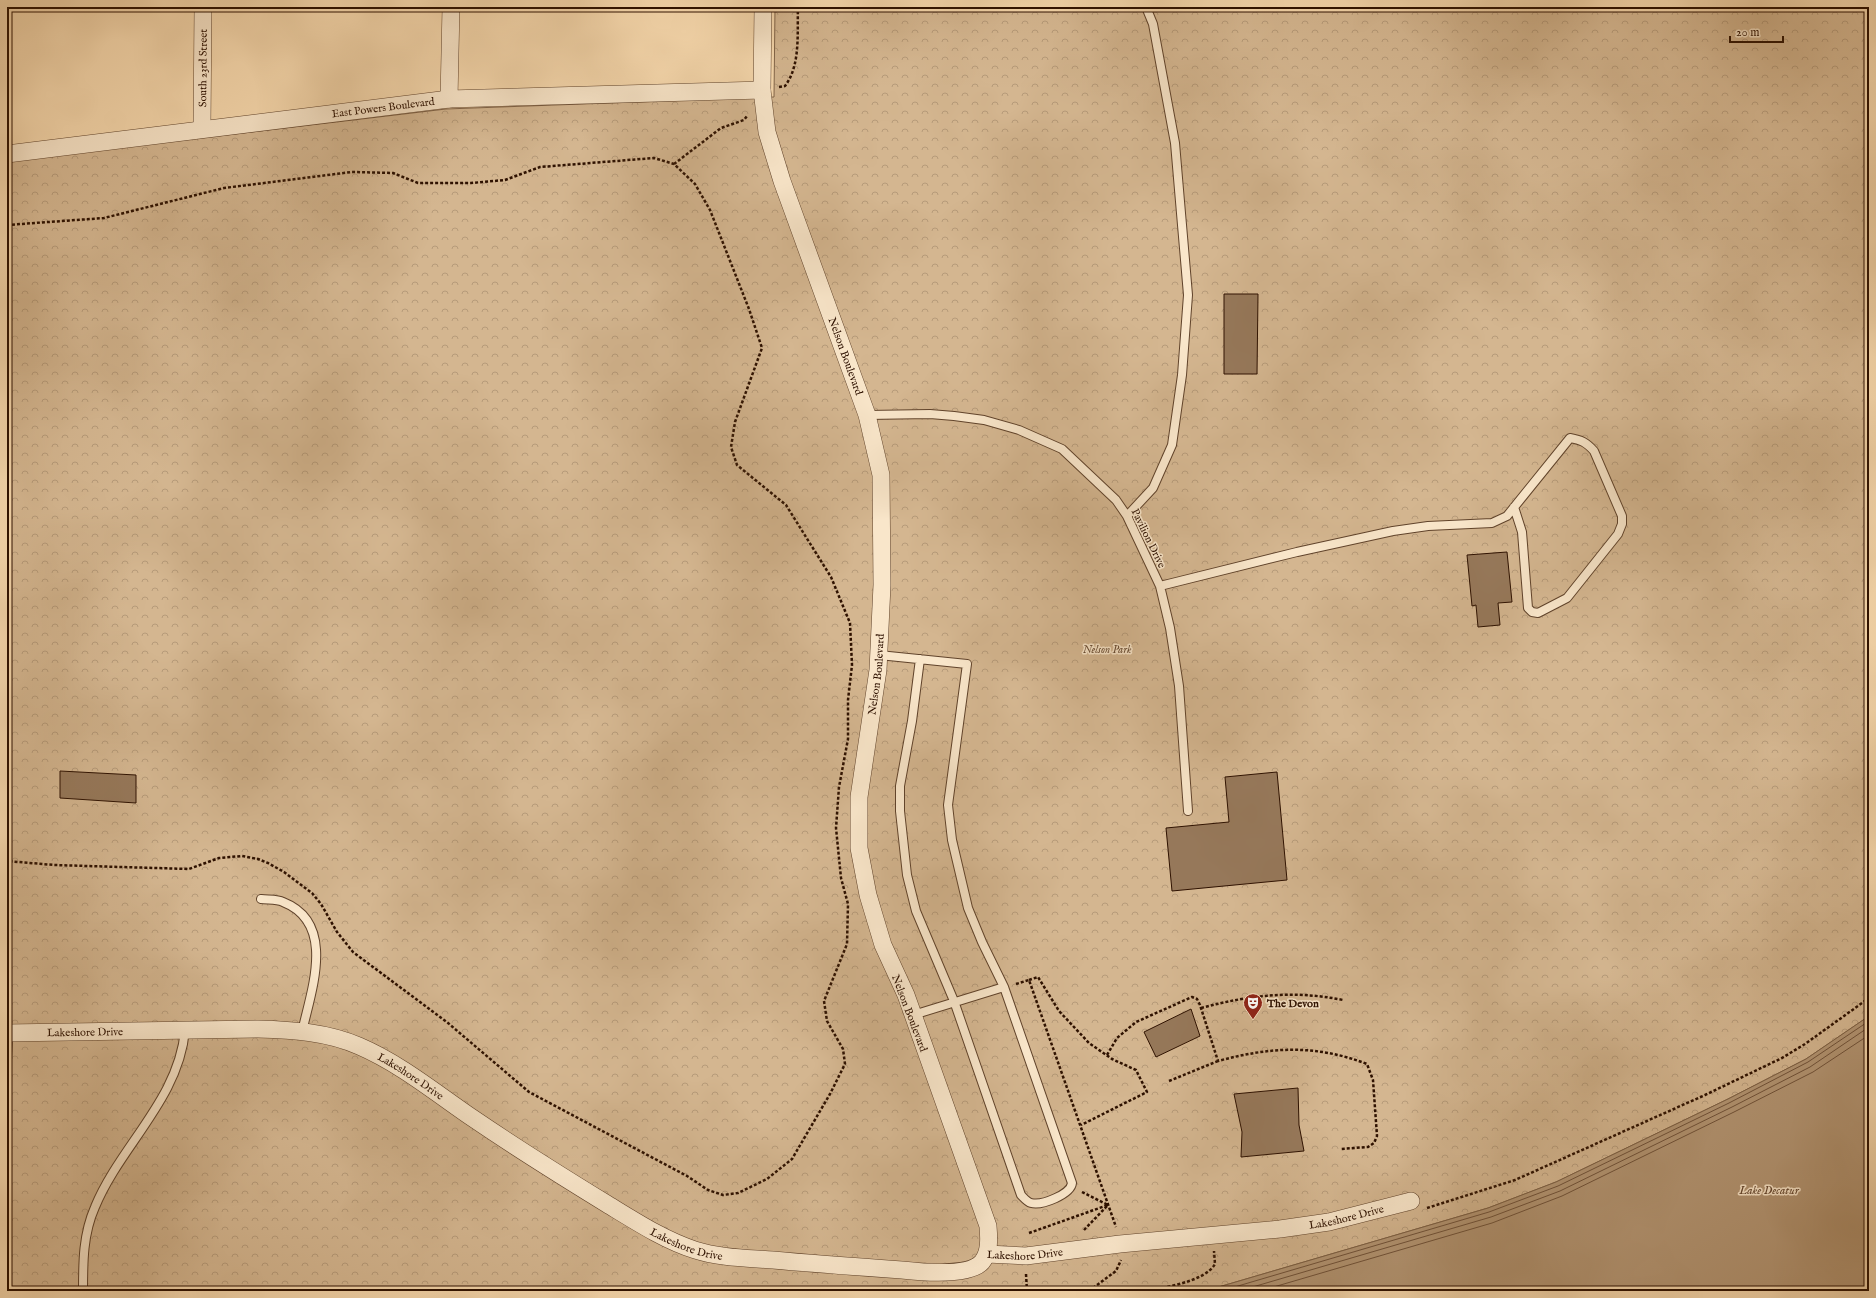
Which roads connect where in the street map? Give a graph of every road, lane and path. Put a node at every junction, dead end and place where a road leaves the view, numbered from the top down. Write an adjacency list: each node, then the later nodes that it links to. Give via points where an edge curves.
1 (203, 7): 9 (street, South 23rd Street)
2 (450, 7): 7 (street)
3 (763, 7): 6 (street, Nelson Boulevard)
4 (798, 7): 6 (path, via 795,60 791,78 785,86)
5 (1146, 7): 15 (lane, via 1154,24 1175,143 1188,295 1182,375 1172,445 1153,488)
6 (762, 90): 7 (street, East Powers Boulevard); 13 (street, Nelson Boulevard, via 767,132 773,155)
7 (449, 100): 9 (street, East Powers Boulevard)
8 (748, 114): 11 (path, via 744,120 722,128)
9 (202, 129): 10 (street, East Powers Boulevard)
10 (7, 154)
11 (674, 164): 12 (path, via 654,158 540,168 505,180 471,183 418,183 393,173 352,172 224,188 104,218); 20 (path, via 695,184 710,210 762,348 735,422 731,447 737,465 786,504 830,577 850,623 852,665 848,700 848,739 839,788 836,828 841,878 848,904 846,944 824,1002 827,1021 843,1049 845,1064 792,1159 767,1179 738,1193 723,1195 708,1190 687,1176 529,1092 448,1022 353,952 312,893 284,872 258,858 229,856 189,869)
12 (7, 226)
13 (867, 416): 15 (lane, Pavilion Drive, via 954,416 984,420 1038,437 1062,449 1116,500); 17 (street, Nelson Boulevard, via 881,475 882,584)
14 (1514, 507): 14 (lane, via 1522,532 1528,608 1538,613 1567,598 1618,534 1622,524 1622,516 1594,451 1587,443 1570,438); 16 (lane, via 1507,516 1492,523 1428,526 1393,531)
15 (1127, 516): 16 (lane, Pavilion Drive)
16 (1160, 586): 19 (lane, Pavilion Drive, via 1177,663)
17 (879, 655): 18 (lane); 28 (street, Nelson Boulevard, via 859,797 859,848 868,895 883,946)
18 (920, 659): 23 (lane, via 967,664 948,805 952,840 968,908); 26 (lane, via 900,786 902,838 907,875 916,911)
19 (1188, 811)
20 (7, 861)
21 (261, 899): 30 (lane, via 282,901 299,912 312,928 317,961)
22 (1029, 980): 23 (path); 32 (path, via 1038,977 1059,1011 1089,1043); 36 (path)
23 (1004, 987): 26 (lane); 38 (lane)
24 (1869, 998): 39 (path, via 1782,1058 1522,1177 1420,1210)
25 (1343, 1000): 27 (path, via 1318,995 1286,994 1238,999)
26 (954, 1001): 28 (lane); 38 (lane, via 1021,1195 1030,1203 1036,1203 1067,1193)
27 (1201, 1008): 32 (path, via 1197,999 1187,997 1136,1022 1117,1038); 34 (path)
28 (913, 1015): 45 (street, Nelson Boulevard, via 988,1226)
29 (185, 1030): 30 (street, Lakeshore Drive, via 258,1029); 31 (street, Lakeshore Drive); 46 (lane, via 181,1054 171,1083 114,1171 94,1208 84,1244)
30 (302, 1032): 45 (street, Lakeshore Drive, via 335,1038 385,1059 484,1126 628,1216 696,1251 732,1257 923,1272 959,1271 977,1266)
31 (7, 1033): 33 (lane)
32 (1107, 1055): 36 (path, via 1136,1070 1147,1092)
33 (7, 1058)
34 (1218, 1061): 35 (path); 37 (path, via 1247,1053 1296,1049 1320,1052 1367,1064 1373,1080 1377,1136 1374,1143 1368,1147)
35 (1169, 1081)
36 (1080, 1125): 40 (path)
37 (1341, 1149)
38 (1072, 1188): 40 (path)
39 (1405, 1203): 42 (street, Lakeshore Drive, via 1329,1222)
40 (1108, 1205): 41 (path); 43 (path); 44 (path, via 1073,1242)
41 (1029, 1233)
42 (1213, 1235): 43 (street, Lakeshore Drive); 49 (path, via 1215,1260 1213,1267 1206,1273 1178,1284)
43 (1120, 1244): 44 (street, Lakeshore Drive); 47 (path, via 1121,1263 1116,1271)
44 (1068, 1252): 45 (street, Lakeshore Drive, via 1026,1256)
45 (987, 1254)
46 (83, 1291)
47 (1089, 1291): 48 (path)
48 (1094, 1291)
49 (1143, 1291)

